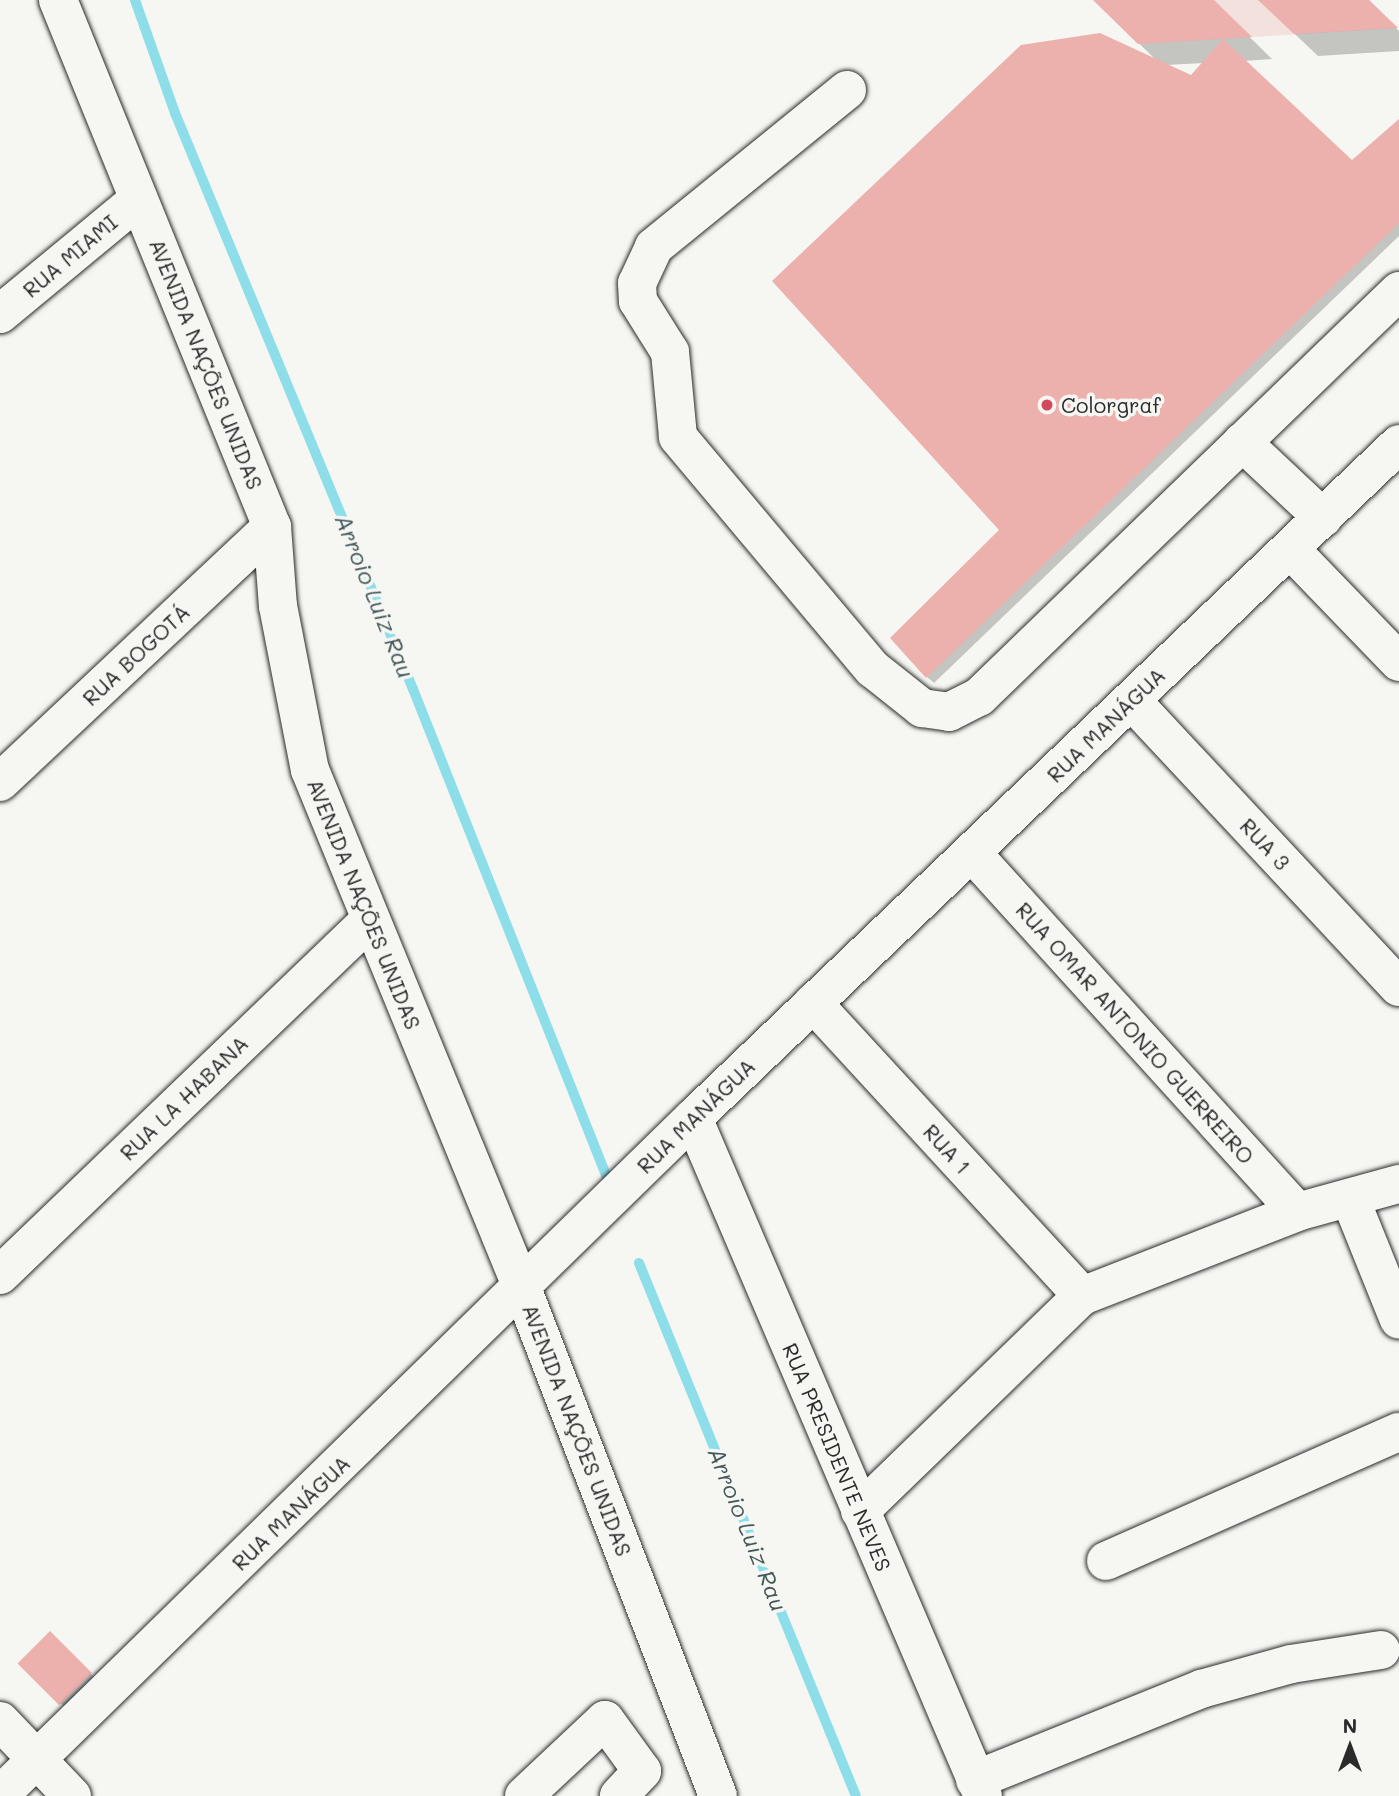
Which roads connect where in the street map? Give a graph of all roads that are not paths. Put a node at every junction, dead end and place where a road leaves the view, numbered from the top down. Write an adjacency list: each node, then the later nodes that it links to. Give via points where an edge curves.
1 (58, 0): 3 (street, AVENIDA NAÇÕES UNIDAS)
2 (847, 90): 6 (street, via 654,247 637,283 638,301 670,352 678,437 873,668 922,708 949,712 965,706)
3 (139, 199): 5 (street, RUA MIAMI); 9 (street, AVENIDA NAÇÕES UNIDAS)
4 (1399, 291): 6 (street)
5 (0, 314)
6 (1242, 442): 8 (street)
7 (1399, 444): 8 (street, RUA MANÁGUA)
8 (1323, 518): 10 (street, RUA MANÁGUA)
9 (272, 527): 13 (street, RUA BOGOTÁ); 15 (street, AVENIDA NAÇÕES UNIDAS, via 278,606 310,770)
10 (1290, 550): 11 (street); 12 (street, RUA MANÁGUA)
11 (1399, 662)
12 (1132, 701): 14 (street, RUA MANÁGUA); 16 (street, RUA 3)
13 (0, 782)
14 (972, 853): 17 (street, RUA MANÁGUA); 21 (street, RUA OMAR ANTONIO GUERREIRO)
15 (369, 921): 22 (street, RUA LA HABANA); 23 (street, AVENIDA NAÇÕES UNIDAS)
16 (1399, 986)
17 (813, 1003): 18 (street, RUA MANÁGUA); 24 (street, RUA 1)
18 (693, 1118): 23 (street, RUA MANÁGUA); 27 (street, RUA PRESIDENTE NEVES)
19 (1399, 1184): 20 (street)
20 (1350, 1198): 21 (street); 25 (street)
21 (1297, 1212): 24 (street)
22 (0, 1275)
23 (522, 1288): 31 (street, RUA MANÁGUA); 37 (street, AVENIDA NAÇÕES UNIDAS)
24 (1082, 1296): 27 (street)
25 (1399, 1320)
26 (1399, 1432): 28 (street)
27 (860, 1511): 32 (street, RUA PRESIDENTE NEVES)
28 (1106, 1561)
29 (1381, 1650): 32 (street, via 1291,1664 1201,1689)
30 (0, 1721): 31 (street)
31 (38, 1760): 33 (street, RUA MANÁGUA); 34 (street)
32 (979, 1788)
33 (0, 1795)
34 (72, 1796)
35 (524, 1796): 36 (street, via 605,1720 642,1772)
36 (619, 1796)
37 (718, 1796)

